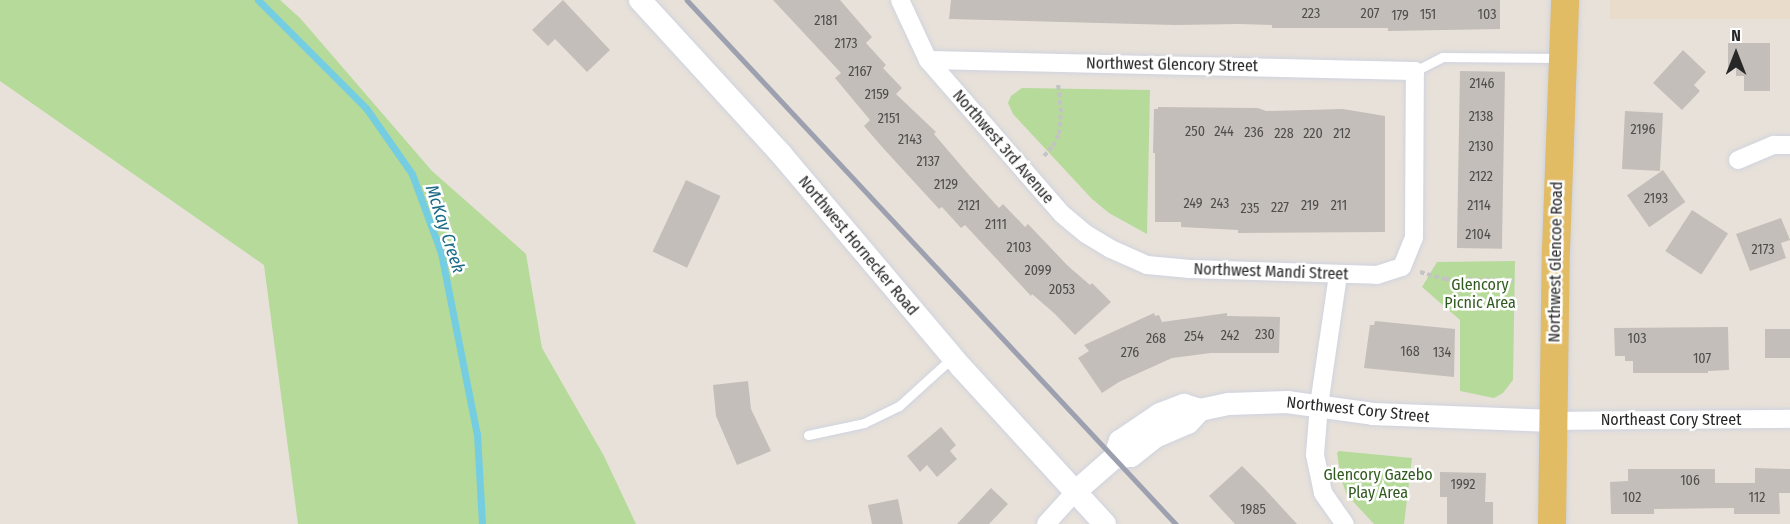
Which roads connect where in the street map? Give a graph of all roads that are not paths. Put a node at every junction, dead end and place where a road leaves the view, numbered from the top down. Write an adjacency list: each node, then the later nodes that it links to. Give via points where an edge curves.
1 (640, 0): 11 (street, Northwest Hornecker Road, via 781,154)
2 (900, 0): 5 (street, Northwest 3rd Avenue)
3 (1565, 0): 4 (main road, Northwest Glencoe Road)
4 (1564, 58): 6 (lane, via 1442,57); 14 (main road, Northwest Glencoe Road)
5 (928, 60): 6 (street, Northwest Glencory Street); 9 (street, Northwest 3rd Avenue, via 1062,214 1086,234)
6 (1415, 71): 10 (street, Northwest Mandi Street, via 1414,238 1402,267 1377,275)
7 (1790, 145): 8 (street, via 1774,145)
8 (1738, 160)
9 (1140, 262): 10 (street, Northwest Mandi Street, via 1190,269)
10 (1338, 275): 12 (street)
11 (952, 358): 15 (lane, via 899,406 864,423); 16 (street, Northwest Hornecker Road)
12 (1318, 405): 14 (street, Northwest Cory Street, via 1373,414); 16 (street, Northwest Cory Street, via 1248,403 1200,411 1184,405 1160,414 1120,441 1114,458); 19 (street, via 1315,455 1323,493)
13 (1790, 419): 14 (street, Northeast Cory Street)
14 (1553, 421): 20 (main road, Northwest Glencoe Road)
15 (808, 435)
16 (1075, 492): 17 (street); 18 (street, Northwest Hornecker Road)
17 (1046, 524)
18 (1105, 524)
19 (1345, 524)
20 (1552, 524)

